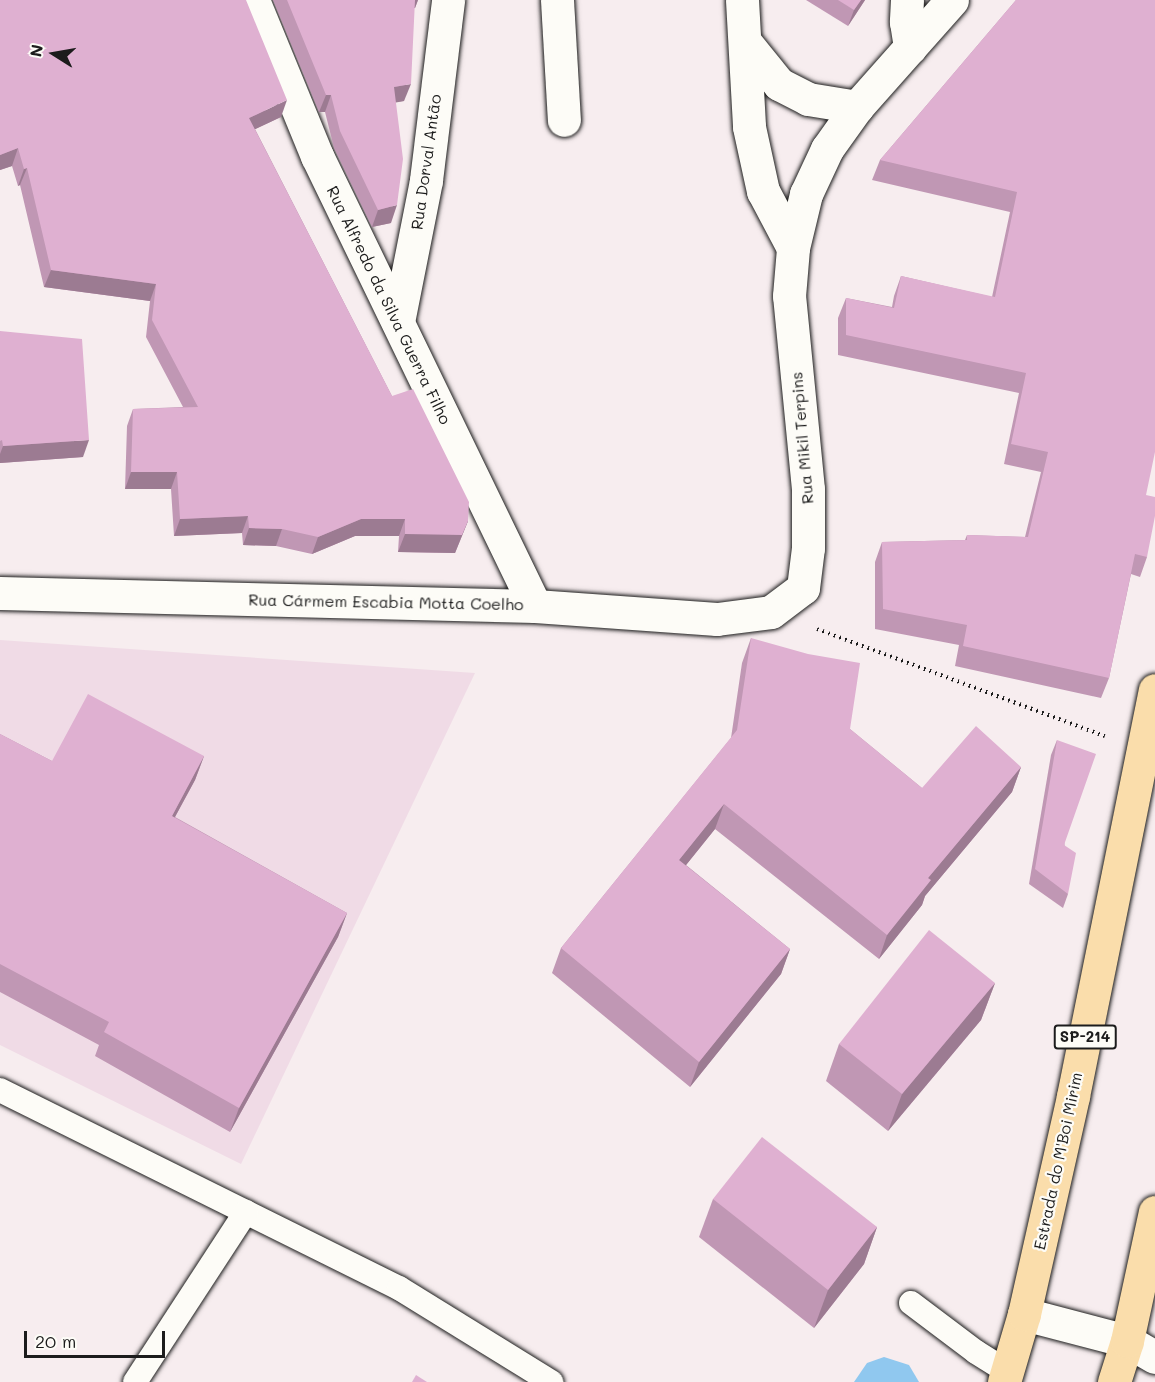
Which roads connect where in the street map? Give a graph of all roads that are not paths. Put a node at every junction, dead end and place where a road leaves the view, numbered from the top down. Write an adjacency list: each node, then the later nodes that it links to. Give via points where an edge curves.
1 (253, 0): 12 (street, Rua Alfredo da Silva Guerra Filho, via 317,156)
2 (448, 0): 12 (street, Rua Dorval Antão, via 426,180)
3 (557, 0): 10 (street)
4 (742, 0): 7 (street)
5 (908, 0): 8 (street)
6 (952, 0): 8 (street)
7 (745, 42): 9 (street, via 779,84 808,99); 11 (street, via 750,127 763,190)
8 (910, 48): 9 (street)
9 (857, 107): 11 (street, Rua Mikil Terpins, via 827,149 806,194)
10 (564, 120)
11 (793, 248): 15 (street, Rua Mikil Terpins, via 789,296 808,489 808,548 803,588)
12 (398, 322): 14 (street, Rua Alfredo da Silva Guerra Filho)
13 (0, 592): 14 (street, Rua Cármem Escabia Motta Coelho)
14 (535, 606): 15 (street, Rua Cármem Escabia Motta Coelho, via 717,619)
15 (771, 612)
16 (1155, 690): 21 (main road, Estrada do M'Boi Mirim / SP-214, via 1082,1054)
17 (0, 1090): 18 (lane)
18 (246, 1212): 25 (lane); 26 (lane, via 399,1288)
19 (1155, 1212): 22 (main road)
20 (911, 1303): 24 (lane)
21 (1024, 1314): 22 (street); 24 (main road, Estrada do M'Boi Mirim / SP-214)
22 (1127, 1341): 23 (street); 27 (main road)
23 (1155, 1357)
24 (1005, 1376)
25 (135, 1382)
26 (551, 1382)
27 (1114, 1382)

